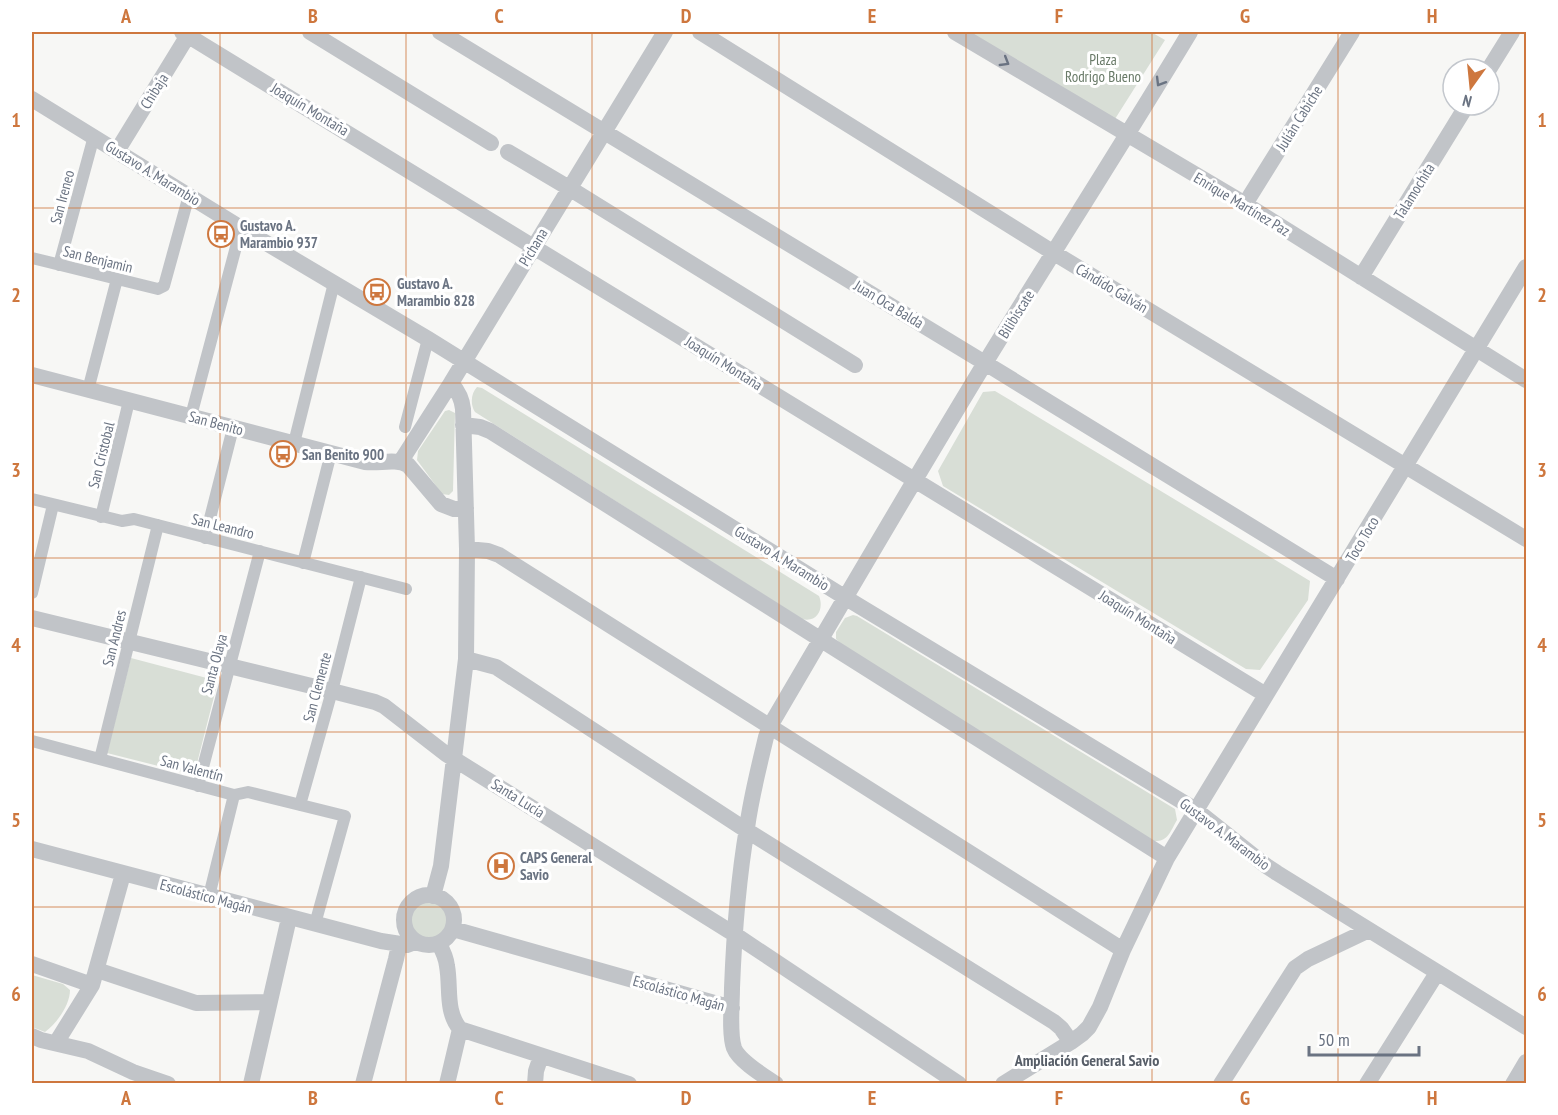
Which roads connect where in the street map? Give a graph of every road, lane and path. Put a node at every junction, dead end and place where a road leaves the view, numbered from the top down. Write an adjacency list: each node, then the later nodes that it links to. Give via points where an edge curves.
1 (310, 32): 16 (street)
2 (440, 32): 13 (street, Juan Oca Balda)
3 (664, 32): 13 (street, Pichana)
4 (700, 32): 24 (street, Cándido Galván)
5 (955, 32): 14 (street, Enrique Martínez Paz, one-way to 14)
6 (1190, 32): 14 (street, Bilibiscate, one-way to 14)
7 (1352, 32): 21 (street, Julián Cabiche)
8 (1512, 32): 10 (street)
9 (187, 33): 17 (street, Chibaja); 23 (street, Joaquín Montaña)
10 (1496, 57)
11 (32, 99): 15 (street, Gustavo A. Marambio)
12 (1460, 117): 28 (street, Talamochita)
13 (604, 131): 19 (street, Pichana); 34 (street, Juan Oca Balda)
14 (1128, 135): 21 (street, Enrique Martínez Paz); 24 (street, Bilibiscate)
15 (94, 136): 17 (street, Gustavo A. Marambio); 26 (street, San Ireneo)
16 (491, 143)
17 (117, 151): 20 (street, Gustavo A. Marambio)
18 (508, 152): 19 (street)
19 (569, 188): 23 (street, Pichana); 35 (street)
20 (189, 195): 22 (street, Gustavo A. Marambio); 29 (street, San Benjamin, via 165,286 158,289)
21 (1245, 204): 28 (street, Enrique Martínez Paz)
22 (241, 228): 30 (street, Gustavo A. Marambio); 41 (street)
23 (534, 246): 33 (street, Pichana); 49 (street, Joaquín Montaña)
24 (1054, 253): 34 (street, Bilibiscate); 48 (street, Cándido Galván)
25 (32, 258): 26 (street, San Benjamin)
26 (58, 265): 29 (street, San Benjamin)
27 (1527, 267): 32 (street, Toco Toco)
28 (1361, 277): 32 (street, Enrique Martínez Paz)
29 (117, 279): 39 (street)
30 (334, 283): 31 (street, Gustavo A. Marambio); 45 (street)
31 (428, 339): 33 (street, Gustavo A. Marambio); 43 (street)
32 (1476, 350): 37 (street, Enrique Martínez Paz); 48 (street, Toco Toco)
33 (464, 362): 38 (street, Pichana); 64 (street, Gustavo A. Marambio)
34 (986, 363): 49 (street, Bilibiscate); 61 (street, Juan Oca Balda)
35 (855, 365)
36 (32, 375): 39 (street, San Benito)
37 (1527, 380)
38 (451, 382): 42 (street, via 463,401); 47 (street, Pichana)
39 (88, 390): 40 (street, San Benito)
40 (129, 401): 41 (street, San Benito); 53 (street, San Cristobal)
41 (191, 416): 44 (street, San Benito)
42 (463, 425): 52 (street); 67 (street, via 490,431)
43 (405, 427)
44 (233, 428): 45 (street, San Benito); 55 (street)
45 (294, 443): 46 (street, San Benito)
46 (331, 453): 47 (street, San Benito, via 365,462); 59 (street)
47 (401, 461): 52 (street, via 441,504)
48 (1406, 465): 56 (street, Cándido Galván); 61 (street, Toco Toco)
49 (915, 480): 64 (street, Bilibiscate); 71 (street, Joaquín Montaña)
50 (32, 499): 51 (street, San Leandro)
51 (53, 505): 53 (street, San Leandro); 63 (street)
52 (466, 508): 57 (street)
53 (101, 517): 54 (street, San Leandro)
54 (158, 525): 55 (street, San Leandro); 66 (street, San Andres)
55 (205, 538): 58 (street, San Leandro)
56 (1527, 539)
57 (467, 549): 68 (street); 72 (street, via 499,555)
58 (260, 551): 59 (street, San Leandro); 69 (street, Santa Olaya)
59 (303, 563): 60 (street, San Leandro)
60 (361, 577): 62 (street, San Leandro); 70 (street, San Clemente)
61 (1337, 579): 71 (street, Toco Toco)
62 (406, 589)
63 (32, 593)
64 (846, 598): 67 (street, Bilibiscate); 79 (street, Gustavo A. Marambio)
65 (32, 618): 66 (street, Santa Lucía)
66 (129, 641): 69 (street, Santa Lucía); 74 (street, San Andres)
67 (820, 641): 72 (street, Bilibiscate); 82 (street)
68 (466, 659): 75 (street); 80 (street, via 496,668)
69 (229, 666): 70 (street, Santa Lucía); 76 (street, Santa Olaya)
70 (332, 691): 75 (street, Santa Lucía, via 384,706); 78 (street, San Clemente)
71 (1266, 695): 79 (street, Toco Toco)
72 (770, 726): 80 (street, Bilibiscate); 95 (street)
73 (32, 741): 74 (street, San Valentín)
74 (100, 759): 76 (street, San Valentín)
75 (455, 760): 85 (street, via 441,866); 91 (street, Santa Lucía)
76 (198, 786): 77 (street, San Valentín)
77 (234, 795): 78 (street, San Valentín, via 248,792); 84 (street)
78 (300, 805): 88 (street, San Valentín, via 345,816)
79 (1196, 810): 82 (street, Toco Toco); 90 (street, Gustavo A. Marambio, via 1264,864)
80 (746, 830): 91 (street, Bilibiscate); 103 (street, via 1054,1022)
81 (32, 849): 83 (street, Escolástico Magán)
82 (1167, 858): 95 (street, Toco Toco)
83 (123, 874): 84 (street, Escolástico Magán); 98 (street)
84 (209, 896): 87 (street, Escolástico Magán)
85 (433, 896): 86 (street, via 414,900); 89 (street, via 450,907)
86 (404, 913): 92 (street, via 397,928); 93 (street)
87 (289, 918): 88 (street, Escolástico Magán); 99 (street)
88 (315, 924): 92 (street, Escolástico Magán)
89 (453, 929): 94 (street); 100 (street, Escolástico Magán)
90 (1369, 930): 97 (street, Gustavo A. Marambio); 116 (street, via 1295,968)
91 (734, 934): 100 (street, Bilibiscate); 114 (street, Santa Lucía)
92 (381, 941): 93 (street, Escolástico Magán)
93 (407, 943): 94 (street, Escolástico Magán); 110 (street, via 396,959)
94 (439, 944): 102 (street, via 448,967 451,1013)
95 (1123, 950): 103 (street, Toco Toco, via 1096,1015 1089,1027)
96 (32, 964): 98 (street)
97 (1437, 972): 101 (street, Gustavo A. Marambio); 117 (street)
98 (94, 977): 99 (street, via 196,1003); 104 (street)
99 (269, 1002): 109 (street)
100 (732, 1008): 107 (street, Bilibiscate, via 734,1048)
101 (1527, 1027)
102 (460, 1029): 105 (street); 111 (street)
103 (1071, 1042): 115 (street, Toco Toco)
104 (40, 1044): 108 (street, via 88,1051)
105 (541, 1056): 112 (street); 113 (street)
106 (1527, 1062): 118 (street)
107 (768, 1081)
108 (168, 1083)
109 (251, 1083)
110 (363, 1083)
111 (447, 1083)
112 (535, 1083)
113 (629, 1083)
114 (959, 1083)
115 (1003, 1083)
116 (1221, 1083)
117 (1367, 1083)
118 (1513, 1083)

